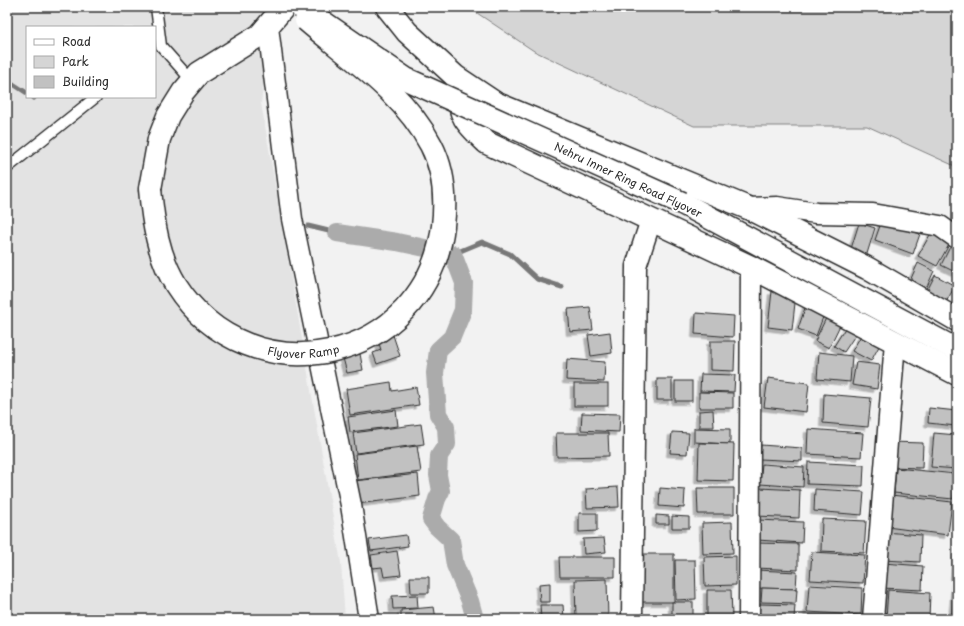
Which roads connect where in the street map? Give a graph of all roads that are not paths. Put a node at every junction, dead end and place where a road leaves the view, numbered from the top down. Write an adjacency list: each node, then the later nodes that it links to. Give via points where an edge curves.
1 (156, 7): 7 (lane)
2 (284, 7): 6 (main road, Flyover Ramp)
3 (290, 7): 9 (main road, Flyover Ramp, bridge, via 403,105 431,146 442,177 446,207 435,263 412,303 396,319 374,335 351,346 310,355 258,348 215,327 195,308 177,286 164,261 156,234 150,188 159,139 168,116)
4 (301, 7): 18 (main road, Nehru Inner Ring Road Flyover, bridge, via 406,79 682,203)
5 (387, 7): 8 (main road, via 406,32)
6 (268, 27): 9 (main road, Flyover Ramp, via 260,35 199,73); 20 (street, via 292,219 351,505)
7 (158, 48): 9 (lane)
8 (456, 77): 12 (main road, via 495,103); 13 (main road, via 458,104 465,123 487,143)
9 (192, 81)
10 (95, 98): 11 (lane)
11 (7, 168)
12 (748, 208): 14 (street, via 777,207 816,213 873,214 940,226); 16 (main road, via 866,268)
13 (651, 220): 15 (main road); 21 (street, via 636,266)
14 (957, 238)
15 (752, 267): 17 (main road); 22 (street)
16 (957, 320)
17 (895, 342): 19 (main road); 23 (street)
18 (957, 350)
19 (957, 374)
20 (369, 619)
21 (632, 619)
22 (749, 619)
23 (874, 619)

